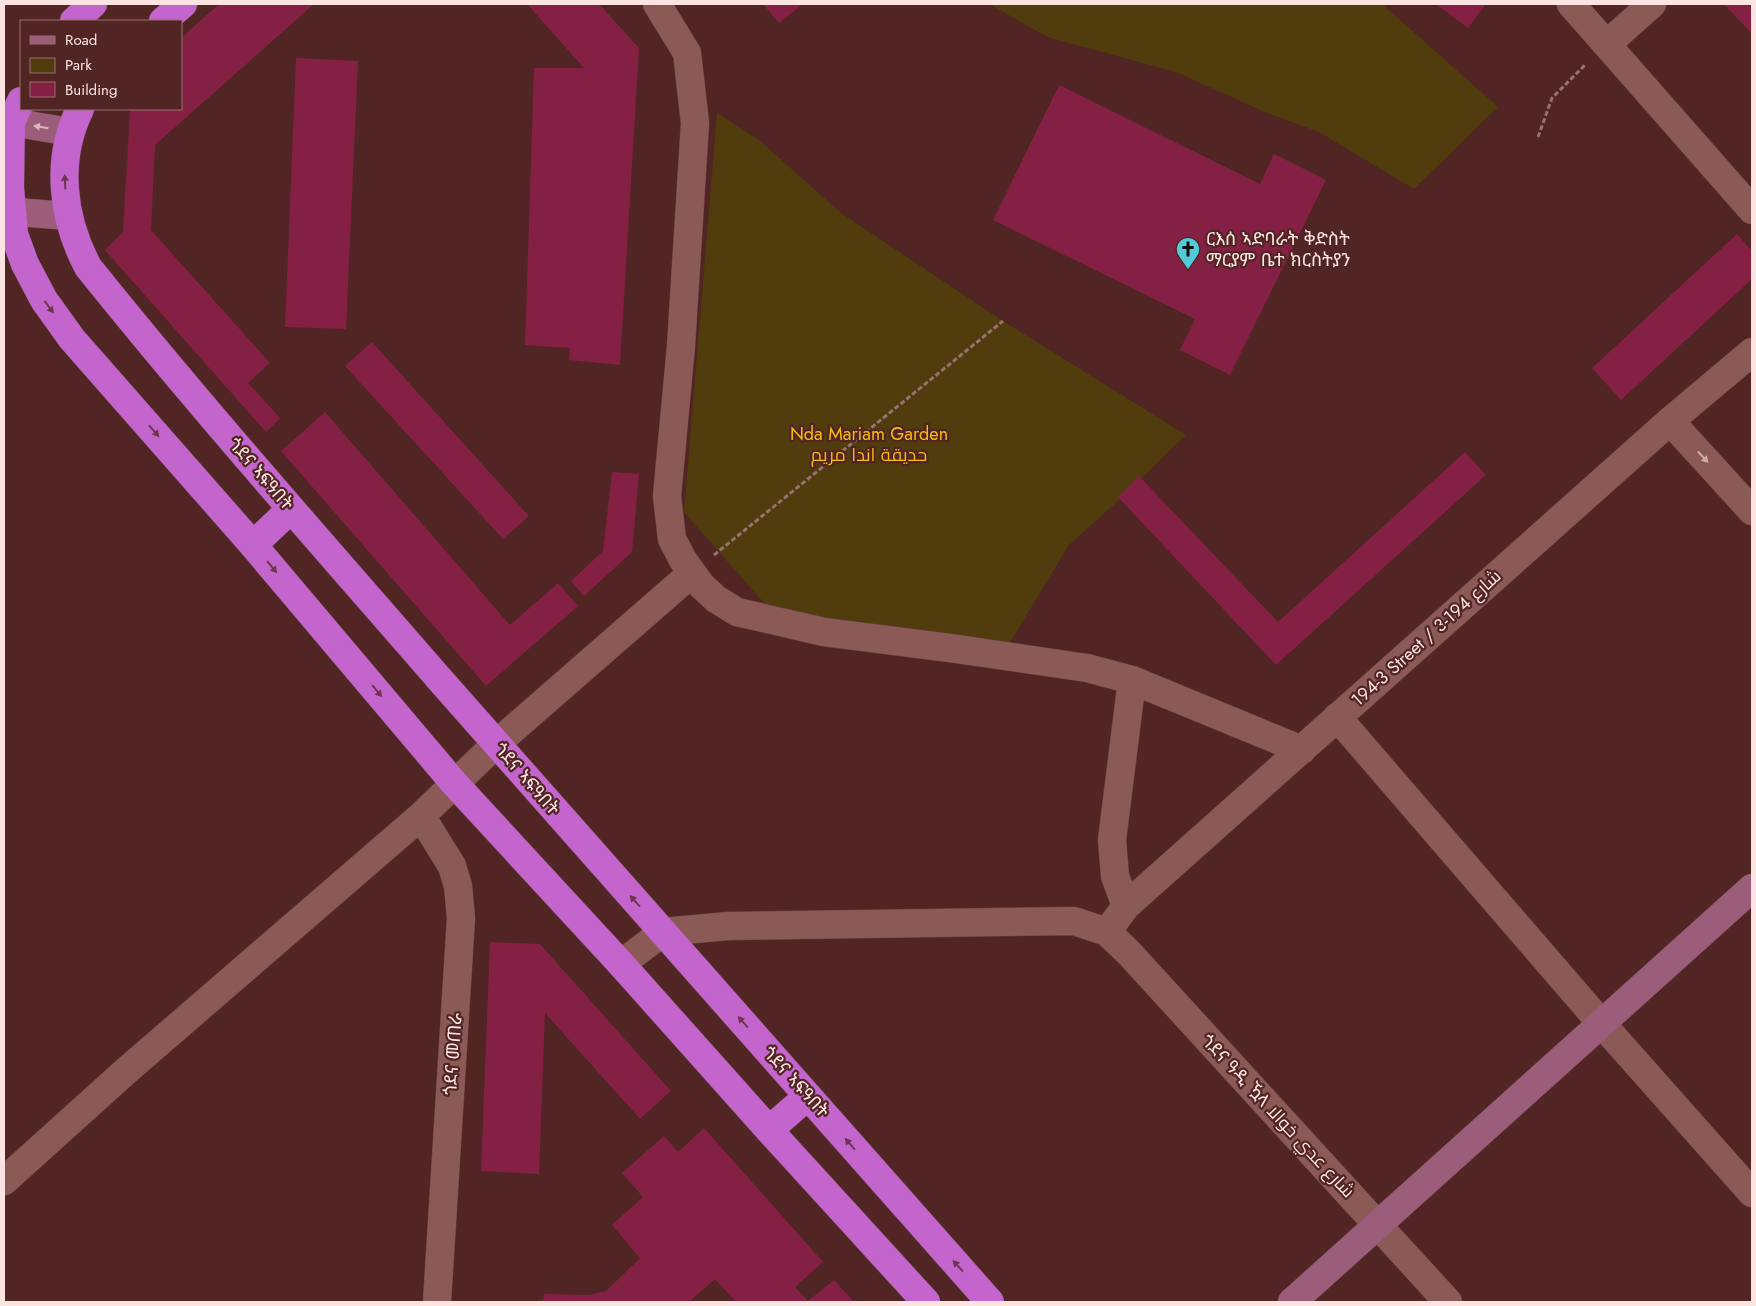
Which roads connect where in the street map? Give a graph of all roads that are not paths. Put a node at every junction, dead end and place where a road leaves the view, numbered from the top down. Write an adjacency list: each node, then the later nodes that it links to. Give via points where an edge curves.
1 (93, 4): 6 (highway)
2 (183, 4): 7 (highway)
3 (657, 4): 19 (street, via 688,53 695,123 682,346 667,496 672,539)
4 (1571, 4): 8 (street)
5 (1652, 4): 8 (street)
6 (75, 20)
7 (164, 20)
8 (1607, 44): 11 (street)
9 (12, 116): 10 (street, one-way to 9); 12 (highway)
10 (75, 120): 13 (highway, ጎደና ኣፍዓበት, one-way to 10, via 64,172)
11 (1752, 210)
12 (8, 211): 13 (street); 18 (highway, one-way to 18, via 25,264 44,300 72,339)
13 (68, 216): 16 (highway, ጎደና ኣፍዓበት, via 77,246 88,267)
14 (1752, 352): 15 (street, 194-3 Street / شارع 194-3)
15 (1670, 421): 17 (street, one-way to 17); 21 (street, 194-3 Street / شارع 194-3)
16 (291, 509): 18 (highway); 22 (highway, ጎደና ኣፍዓበት)
17 (1752, 510)
18 (253, 545): 24 (highway, one-way to 24)
19 (692, 573): 20 (street, via 716,599 737,612 824,632 1087,668); 22 (street)
20 (1132, 680): 23 (street); 27 (street, via 1112,840 1115,876)
21 (1337, 717): 23 (street, 194-3 Street / شارع 194-3); 31 (street)
22 (496, 744): 24 (street); 28 (highway, ጎደና ኣፍዓበት, one-way to 22)
23 (1302, 750): 27 (street, 194-3 Street / شارع 194-3)
24 (454, 783): 25 (street); 30 (highway)
25 (421, 816): 34 (street); 37 (street, ጎደና መጠራ, via 452,866 458,886 461,918)
26 (1752, 888): 31 (street)
27 (1126, 906): 29 (street, 194-3 Street / شارع 194-3)
28 (663, 932): 29 (street, via 728,926 1074,921); 30 (street); 32 (highway, ጎደና ኣፍዓበት, one-way to 28)
29 (1106, 932): 36 (street, ጎደና ዓዲ ዃላ شارع عدي خوالا, via 1129,953)
30 (621, 964): 33 (highway)
31 (1601, 1023): 35 (street); 36 (street)
32 (808, 1096): 33 (highway); 39 (highway, ጎደና ኣፍዓበት, one-way to 32)
33 (769, 1130): 38 (highway)
34 (4, 1181)
35 (1752, 1193)
36 (1379, 1225): 40 (street); 41 (street, ጎደና ዓዲ ዃላ شارع عدي خوالا)
37 (437, 1302)
38 (926, 1302)
39 (990, 1302)
40 (1292, 1302)
41 (1448, 1302)

